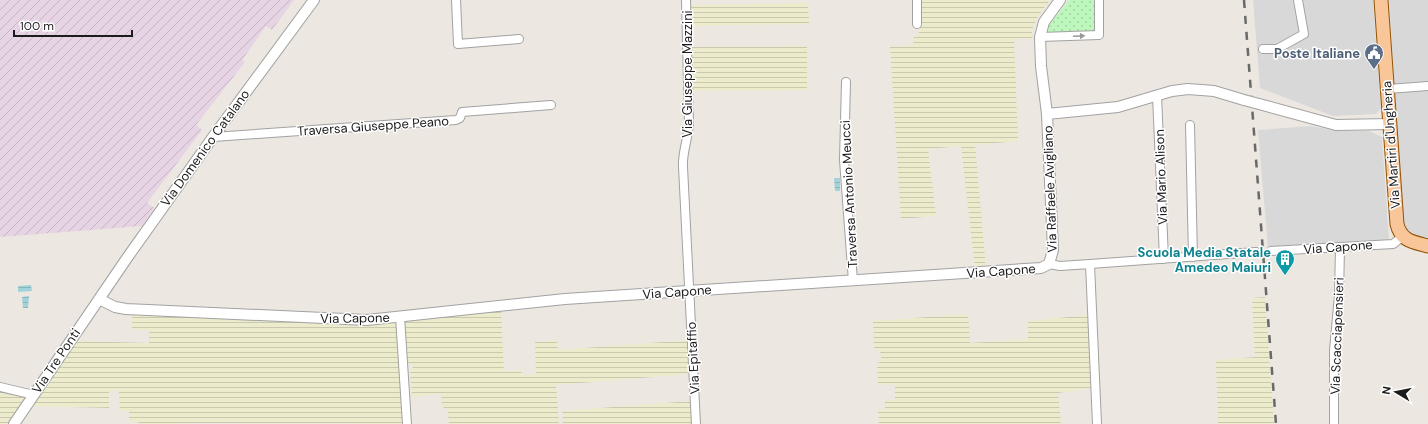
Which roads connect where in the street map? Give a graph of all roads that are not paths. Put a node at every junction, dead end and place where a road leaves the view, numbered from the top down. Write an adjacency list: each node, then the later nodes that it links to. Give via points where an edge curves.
1 (314, 0): 21 (street, Via Domenico Catalano)
2 (456, 0): 11 (street, via 458,44)
3 (686, 0): 32 (street, Via Giuseppe Mazzini, via 689,124 688,140 682,160)
4 (917, 0): 9 (street)
5 (1060, 0): 10 (street, via 1044,22)
6 (1099, 0): 10 (street, one-way to 6, via 1099,35)
7 (1298, 0): 12 (street, via 1304,34 1277,49)
8 (1381, 0): 15 (main road, Via Martiri d'Ungheria)
9 (917, 24)
10 (1040, 37): 18 (street, Via Raffaele Avigliano)
11 (519, 39)
12 (1263, 49)
13 (846, 82): 31 (street, Traversa Antonio Meucci, via 844,160)
14 (1428, 86): 15 (street)
15 (1388, 89): 19 (main road, Via Martiri d'Ungheria)
16 (1157, 95): 18 (street, via 1118,107); 19 (street, bridge, via 1180,90 1214,91 1336,125); 28 (street, Via Mario Alison)
17 (551, 105): 21 (street, Traversa Giuseppe Peano, via 462,112 456,120)
18 (1047, 114): 29 (street, Via Raffaele Avigliano, via 1054,250)
19 (1390, 124): 22 (main road, Via Martiri d'Ungheria, via 1394,202 1398,230)
20 (1190, 125): 27 (street)
21 (213, 137): 33 (street, Via Domenico Catalano)
22 (1402, 237): 23 (main road); 24 (street, Via Capone, via 1393,244)
23 (1428, 246)
24 (1340, 248): 25 (street, Via Capone); 41 (street, Via Scacciapensieri, via 1334,350)
25 (1271, 251)
26 (1256, 252): 27 (street, Via Capone)
27 (1193, 257): 28 (street, Via Capone)
28 (1164, 259): 30 (street, Via Capone)
29 (1050, 264): 30 (street, Via Capone); 31 (street, Via Capone, via 1036,269)
30 (1090, 264): 40 (street)
31 (853, 281): 32 (street, Via Capone)
32 (690, 291): 34 (street, Via Capone, via 520,303); 39 (street, Via Epitaffio)
33 (100, 299): 34 (street, Via Capone, via 126,309 326,319 367,320); 36 (street, Via Tre Ponti)
34 (400, 317): 38 (street)
35 (0, 387): 36 (street)
36 (34, 395): 37 (street, Via Tre Ponti)
37 (14, 424)
38 (407, 424)
39 (696, 424)
40 (1097, 424)
41 (1334, 424)

